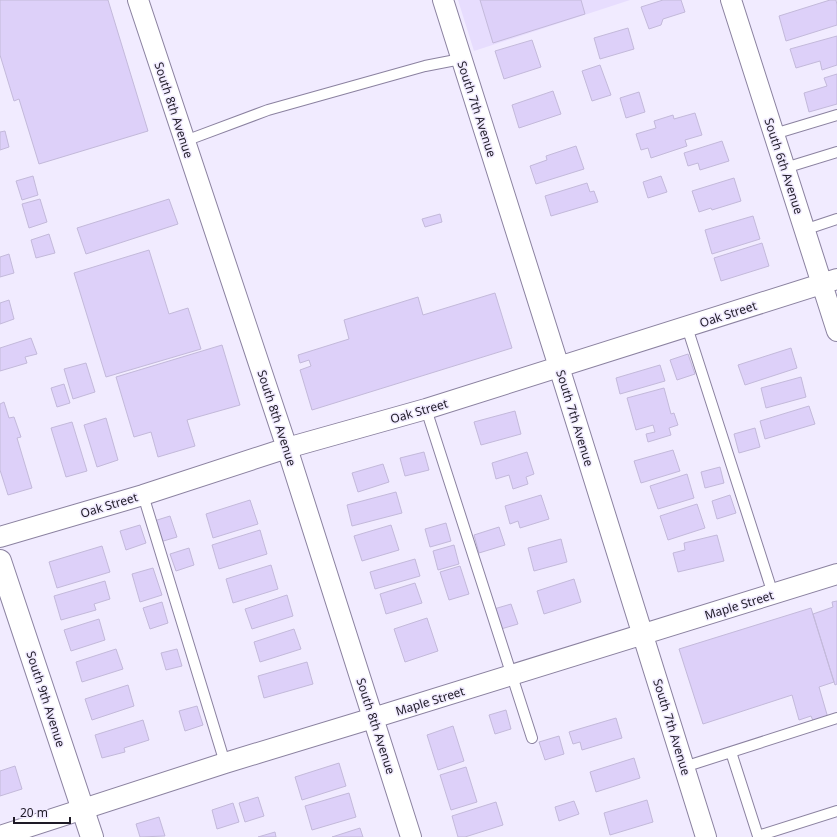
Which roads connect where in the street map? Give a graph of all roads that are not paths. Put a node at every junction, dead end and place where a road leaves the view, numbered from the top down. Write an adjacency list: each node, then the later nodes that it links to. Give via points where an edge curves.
1 (138, 0): 7 (street, South 8th Avenue)
2 (443, 0): 4 (street, South 7th Avenue)
3 (731, 0): 6 (street, South 6th Avenue)
4 (462, 59): 7 (lane, via 426,66 268,110); 15 (street, South 7th Avenue)
5 (837, 115): 6 (lane)
6 (774, 134): 9 (street, South 6th Avenue)
7 (185, 141): 17 (street, South 8th Avenue)
8 (837, 152): 9 (lane)
9 (785, 168): 11 (street, South 6th Avenue)
10 (837, 219): 11 (lane)
11 (804, 230): 12 (street, South 6th Avenue)
12 (829, 282): 13 (street, Oak Street); 14 (street, South 6th Avenue)
13 (687, 327): 15 (street, Oak Street); 22 (lane)
14 (837, 332)
15 (559, 367): 16 (street, Oak Street); 23 (street, South 7th Avenue)
16 (426, 409): 17 (street, Oak Street); 24 (lane)
17 (287, 448): 18 (street, Oak Street); 25 (street, South 8th Avenue)
18 (143, 495): 19 (street, Oak Street); 29 (lane)
19 (0, 538)
20 (0, 561): 31 (street, South 9th Avenue)
21 (837, 574): 22 (street, Maple Street)
22 (773, 594): 23 (street, Maple Street)
23 (643, 635): 24 (street, Maple Street); 30 (street, South 7th Avenue)
24 (511, 676): 25 (street, Maple Street); 27 (lane)
25 (373, 718): 29 (street, Maple Street); 35 (street, South 8th Avenue)
26 (837, 718): 28 (lane)
27 (532, 738)
28 (731, 752): 30 (lane); 32 (lane, via 758,836)
29 (225, 763): 31 (street, Maple Street)
30 (684, 766): 36 (street, South 7th Avenue)
31 (83, 810): 33 (street, Maple Street); 34 (street, South 9th Avenue)
32 (837, 811)
33 (0, 836)
34 (92, 837)
35 (411, 837)
36 (706, 837)

